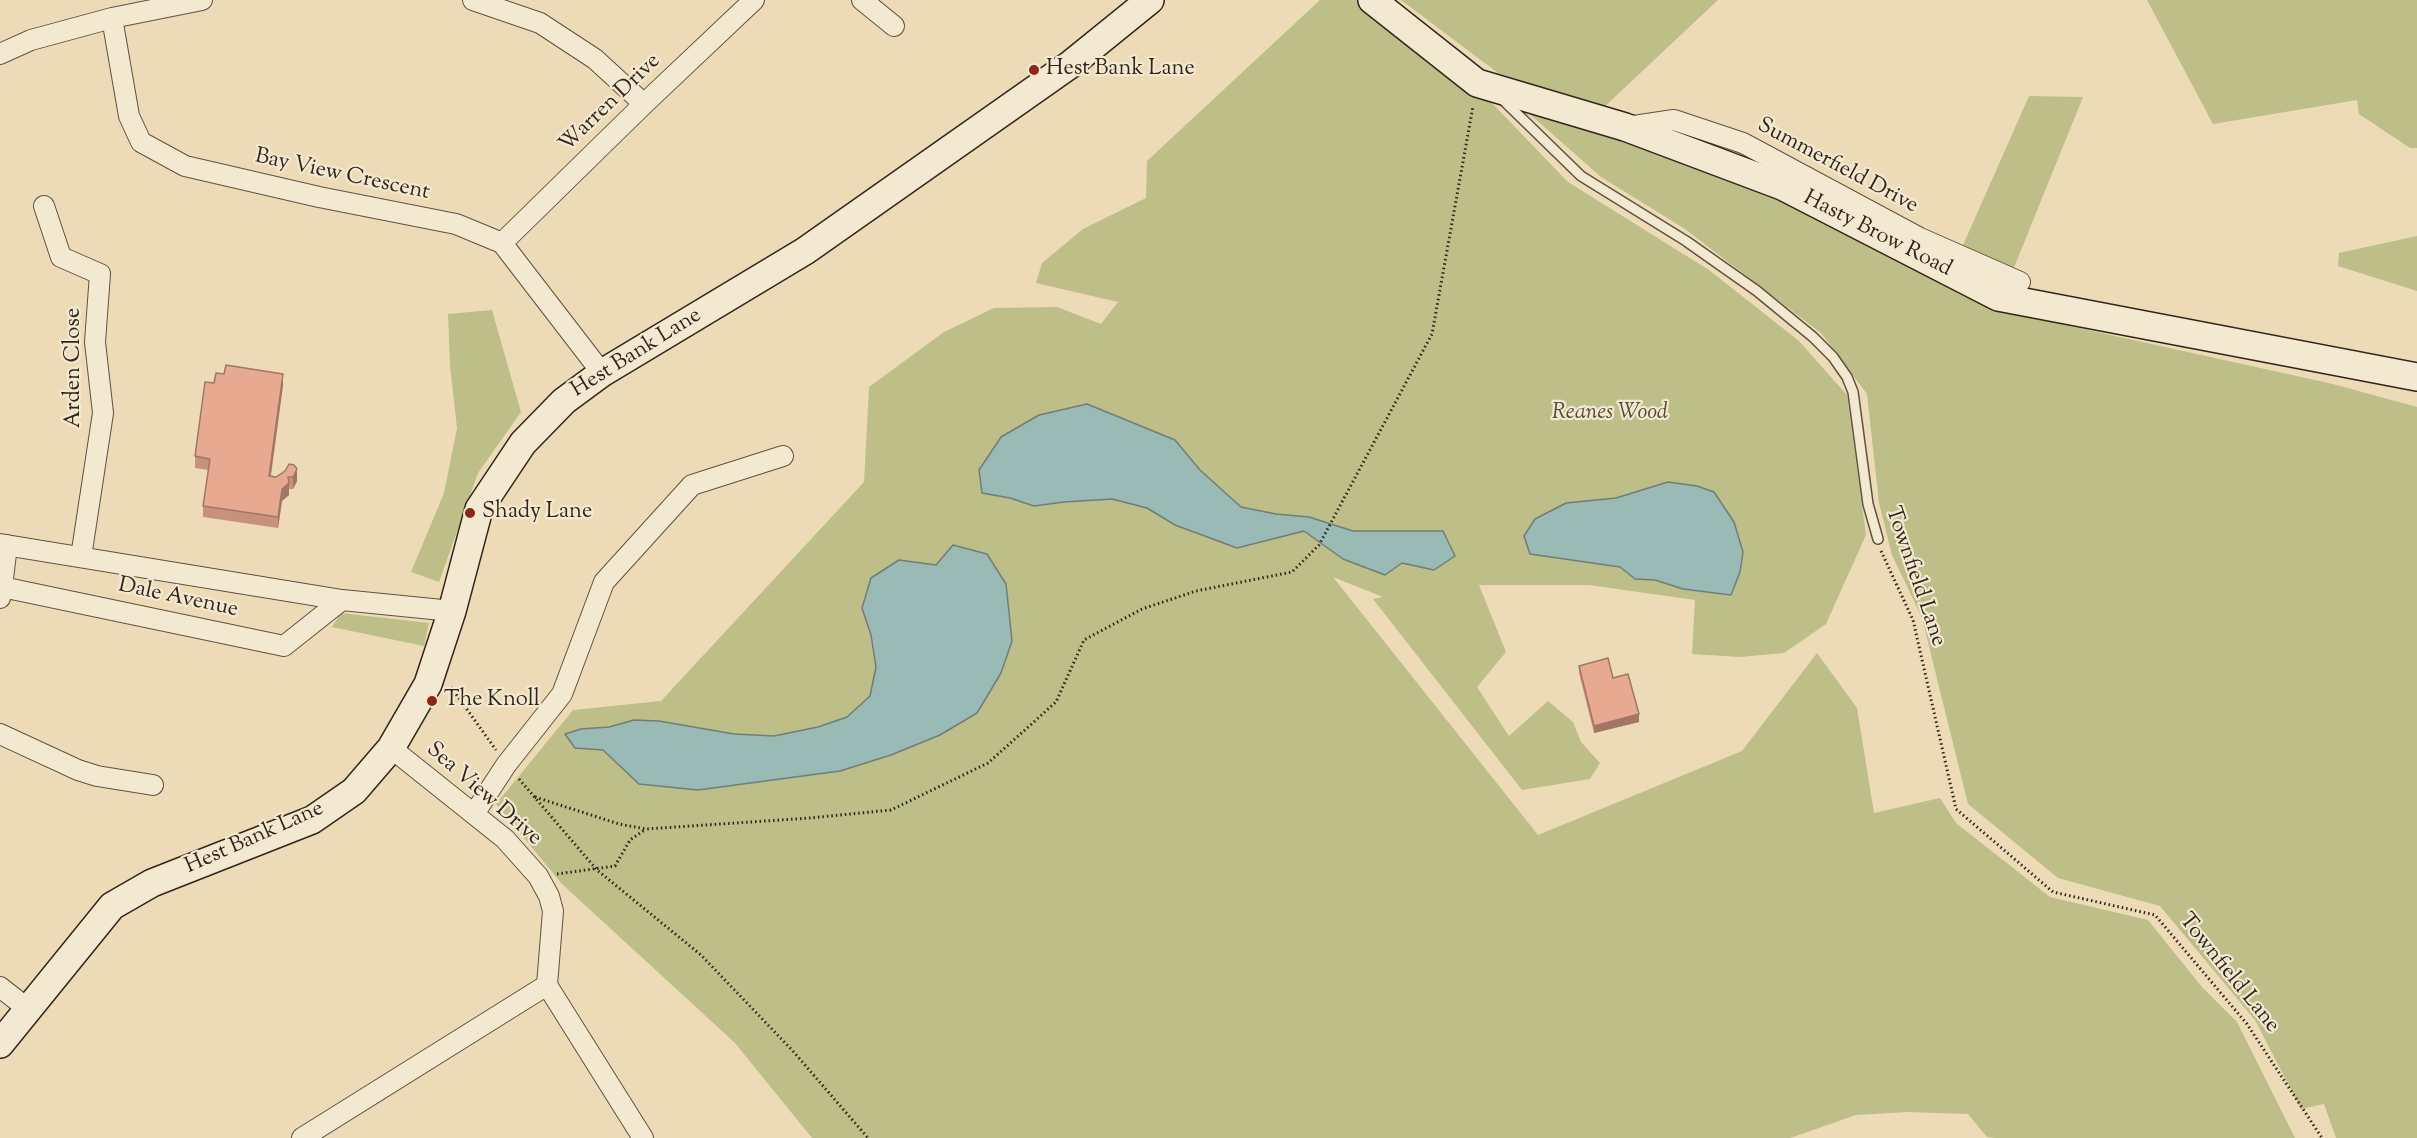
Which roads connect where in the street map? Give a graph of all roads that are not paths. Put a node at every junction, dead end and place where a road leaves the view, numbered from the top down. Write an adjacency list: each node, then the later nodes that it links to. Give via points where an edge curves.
1 (202, 0): 7 (street)
2 (473, 0): 11 (street, via 540,23 596,59)
3 (754, 0): 11 (street, Warren Drive)
4 (862, 0): 8 (street)
5 (1150, 0): 16 (street, Hest Bank Lane, via 1071,64 805,251)
6 (1372, 0): 10 (street, Hasty Brow Road)
7 (112, 18): 9 (street, via 31,40); 14 (street, Bay View Crescent, via 129,116 141,142 185,166 456,224)
8 (894, 26)
9 (0, 54)
10 (1485, 86): 12 (street, Hasty Brow Road); 19 (lane, Townfield Lane, via 1581,176 1686,241 1757,291 1833,357 1853,392 1868,504)
11 (644, 104): 14 (street, Warren Drive)
12 (1625, 127): 15 (street, Summerfield Drive, via 1674,120 1743,143 1920,238); 17 (street, Hasty Brow Road, via 1782,186 1998,297)
13 (44, 206): 21 (street, Arden Close, via 60,257 100,274 95,342 103,413)
14 (502, 243): 16 (street, Bay View Crescent)
15 (2020, 282)
16 (602, 373): 24 (street, Hest Bank Lane, via 564,400 523,443 479,509)
17 (2417, 377)
18 (783, 456): 28 (street, via 692,485 604,582 562,694 506,765)
19 (1878, 539)
20 (4, 545): 21 (street); 22 (street)
21 (81, 557): 23 (street)
22 (1, 592): 23 (street, Dale Avenue, via 284,646)
23 (342, 600): 24 (street)
24 (452, 611): 26 (street, Hest Bank Lane, via 428,684)
25 (0, 734): 27 (street, via 97,776)
26 (392, 748): 28 (street, Sea View Drive); 31 (street, Hest Bank Lane, via 354,790 312,820 152,883 112,906)
27 (153, 785)
28 (474, 814): 29 (street, Sea View Drive, via 505,839 538,876 549,896 553,911)
29 (547, 985): 33 (street); 34 (street)
30 (0, 987): 31 (street)
31 (28, 1009): 32 (street, Hest Bank Lane)
32 (0, 1044)
33 (639, 1136)
34 (302, 1138)

